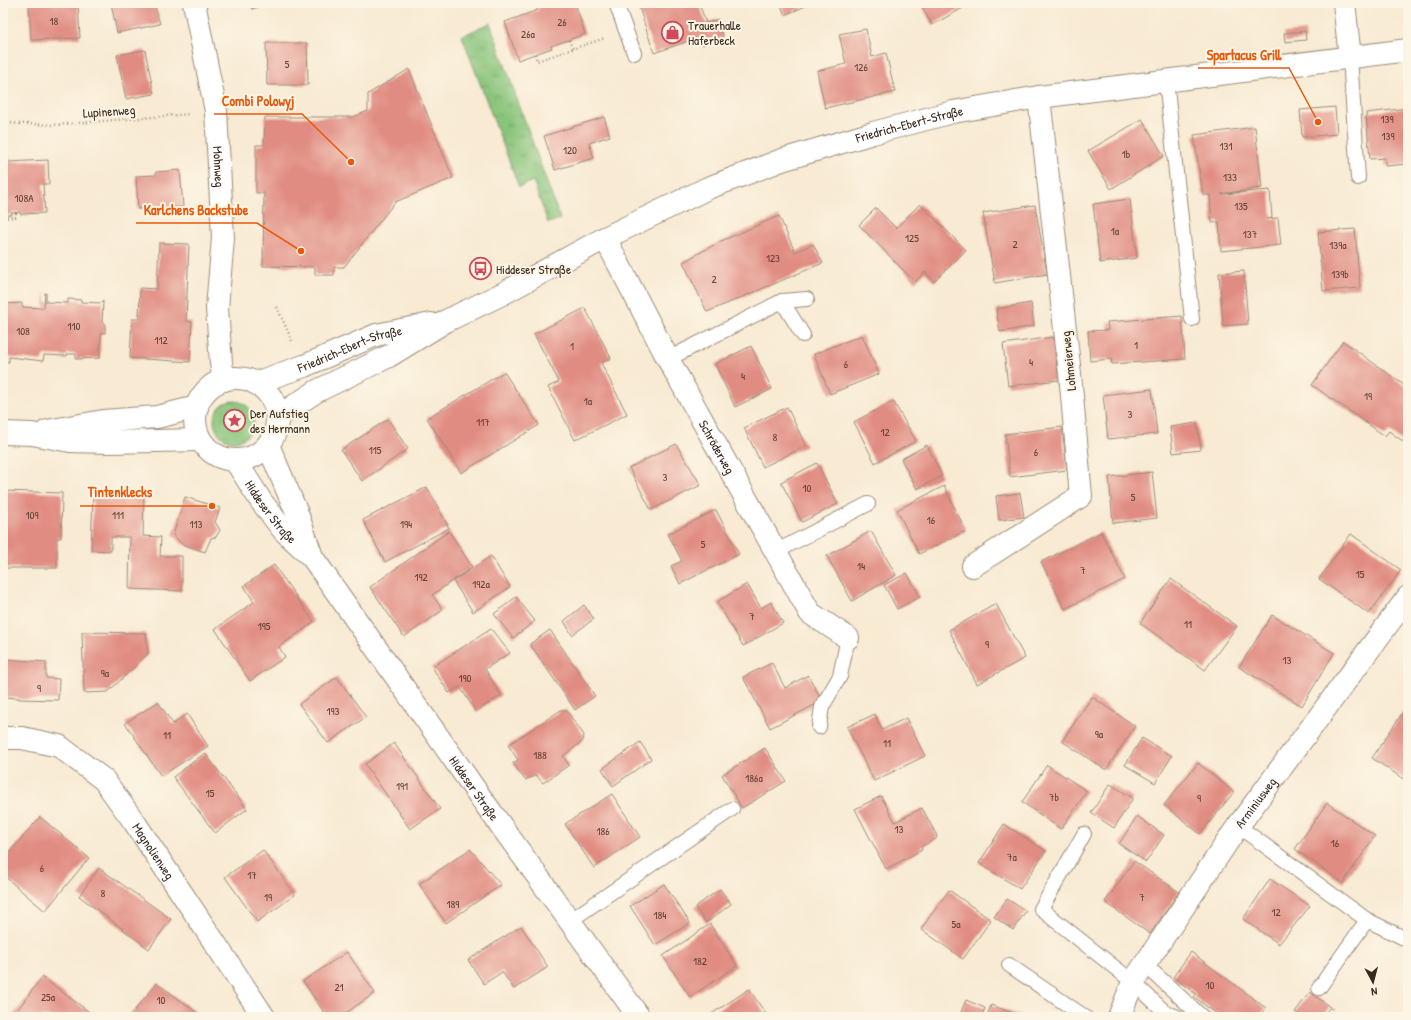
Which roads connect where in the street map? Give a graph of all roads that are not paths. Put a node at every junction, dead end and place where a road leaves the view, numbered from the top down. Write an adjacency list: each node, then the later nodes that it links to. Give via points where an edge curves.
1 (194, 3): 17 (main road, Mohnweg, via 216,111 223,238 217,308)
2 (616, 3): 5 (lane)
3 (1344, 3): 6 (main road)
4 (1408, 50): 6 (main road, Friedrich-Ebert-Straße)
5 (634, 53)
6 (1350, 57): 7 (main road, Friedrich-Ebert-Straße); 9 (lane)
7 (1166, 80): 8 (main road, Friedrich-Ebert-Straße); 13 (lane)
8 (1039, 97): 10 (main road, Friedrich-Ebert-Straße, via 953,112 782,160 708,188); 29 (main road, Lohmeierweg, via 1081,496)
9 (1358, 178)
10 (606, 238): 14 (main road, Friedrich-Ebert-Straße); 16 (main road, Schröderweg)
11 (807, 299): 12 (lane)
12 (782, 301): 15 (lane); 16 (lane)
13 (1192, 319)
14 (446, 321): 18 (main road, Friedrich-Ebert-Straße, via 376,335 304,366); 20 (main road, Friedrich-Ebert-Straße, via 389,356 317,390)
15 (803, 335)
16 (668, 359): 27 (main road, Schröderweg)
17 (224, 380): 18 (main road, via 242,379); 19 (main road, via 204,393)
18 (255, 383): 20 (main road, via 269,395)
19 (197, 407): 22 (main road, via 157,417 103,421); 23 (main road, via 195,424)
20 (277, 417): 24 (main road, via 277,427)
21 (3, 433): 22 (main road)
22 (32, 434): 23 (main road, via 70,441)
23 (200, 440): 25 (main road, via 215,455)
24 (268, 445): 25 (main road, via 259,454 248,459); 28 (main road, Hiddeser Straße, via 297,513)
25 (235, 460): 28 (main road, Hiddeser Straße, via 284,531)
26 (868, 504): 27 (lane)
27 (777, 551): 31 (main road, Schröderweg, via 810,613)
28 (312, 557): 37 (main road, Hiddeser Straße)
29 (973, 566)
30 (1408, 597): 35 (main road, Arminiusweg)
31 (848, 638): 32 (lane, via 840,676 822,707)
32 (818, 727)
33 (3, 738): 43 (main road, Magnolienweg, via 22,738 59,746 104,780)
34 (732, 809): 37 (lane)
35 (1238, 826): 38 (lane); 41 (main road, Arminiusweg)
36 (1084, 834): 41 (lane, via 1041,909)
37 (570, 920): 44 (main road, Hiddeser Straße)
38 (1367, 920): 39 (lane); 42 (lane)
39 (1408, 940)
40 (1009, 965): 45 (lane)
41 (1139, 975): 46 (main road, Arminiusweg); 47 (lane, via 1165,1012); 48 (lane, via 1154,973)
42 (1318, 988)
43 (264, 1017)
44 (639, 1017)
45 (1085, 1017)
46 (1119, 1017)
47 (1177, 1017)
48 (1202, 1017)

